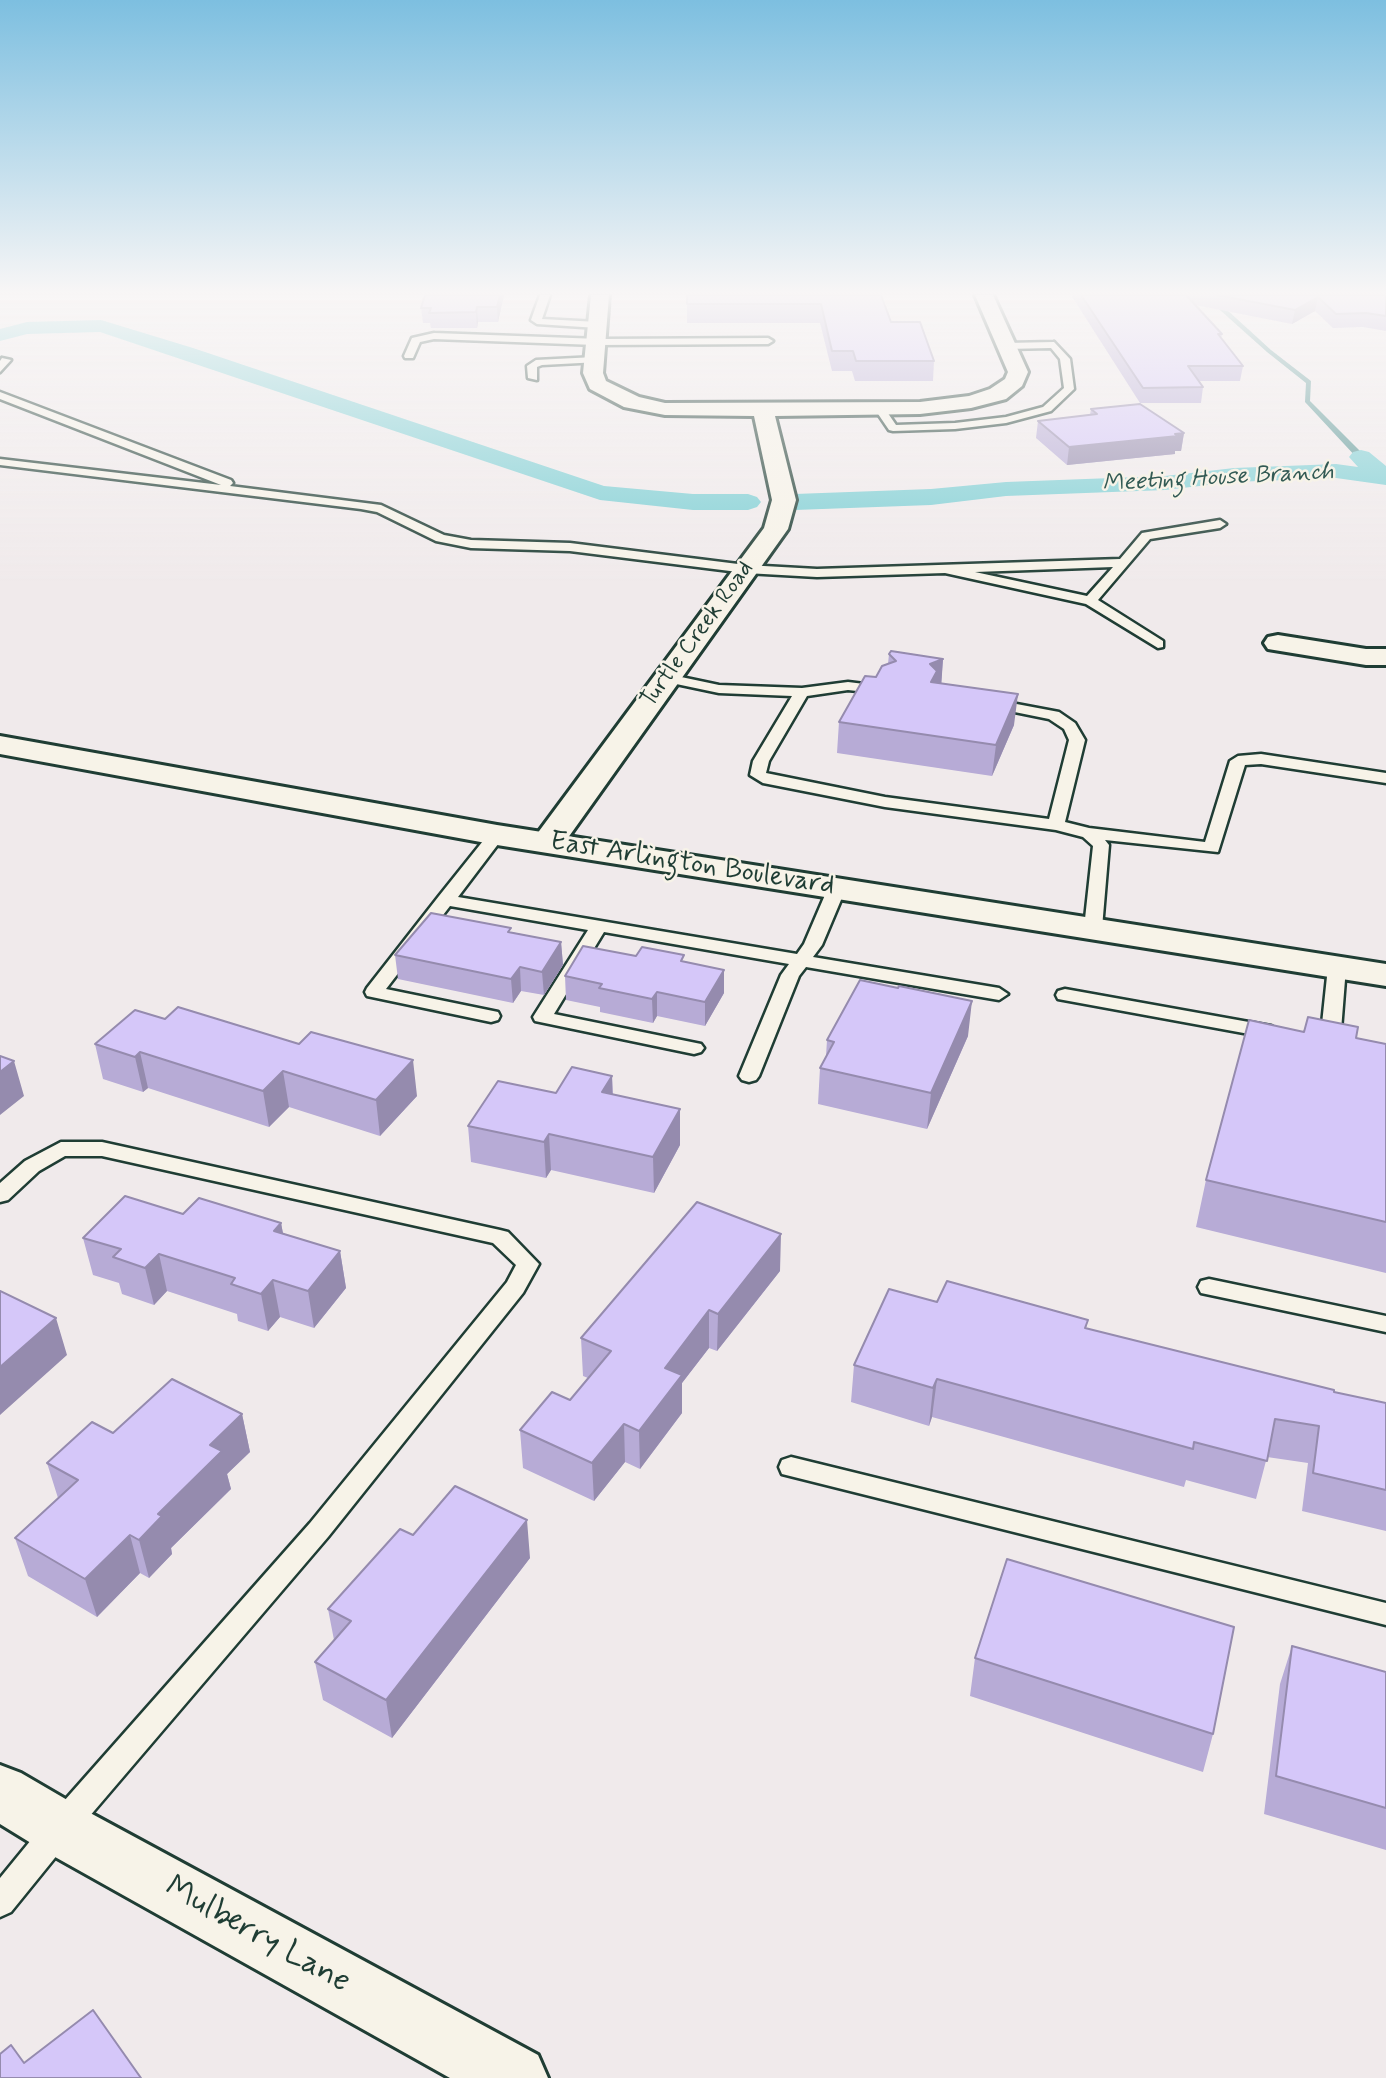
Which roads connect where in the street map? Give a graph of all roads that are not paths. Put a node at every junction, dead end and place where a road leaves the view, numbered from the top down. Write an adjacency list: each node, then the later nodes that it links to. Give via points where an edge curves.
1 (611, 392): 6 (street, via 632,402 676,410)
2 (1001, 392): 5 (street, via 971,402)
3 (1066, 392): 5 (lane, via 1047,409 955,426 893,428)
4 (4, 399): 8 (lane, via 184,464)
5 (879, 408): 6 (street)
6 (763, 409): 11 (street, Turtle Creek Road, via 784,500 776,529)
7 (0, 462): 8 (lane)
8 (247, 492): 11 (lane, via 381,509 433,535 471,544 570,547)
9 (1220, 524): 10 (lane, via 1146,536)
10 (1125, 563): 12 (lane); 13 (lane)
11 (747, 569): 12 (lane, via 817,573); 17 (street, Turtle Creek Road)
12 (950, 570): 13 (lane)
13 (1090, 600): 14 (lane)
14 (1157, 643)
15 (1278, 643): 16 (street)
16 (1386, 657)
17 (667, 678): 19 (lane, via 719,688); 26 (street, Turtle Creek Road)
18 (884, 690): 19 (lane, via 848,686)
19 (802, 692): 23 (lane, via 761,761 758,775 885,802)
20 (976, 701): 23 (lane, via 1054,715 1070,726 1077,740)
21 (0, 745): 25 (street, East Arlington Boulevard)
22 (1386, 778): 24 (lane, via 1261,758 1238,761 1212,848)
23 (1056, 825): 24 (lane)
24 (1089, 833): 30 (lane, via 1101,845)
25 (497, 835): 26 (street, East Arlington Boulevard); 28 (lane)
26 (548, 842): 27 (street, East Arlington Boulevard)
27 (836, 888): 30 (street, East Arlington Boulevard); 31 (lane)
28 (445, 900): 29 (lane); 36 (lane, via 374,992)
29 (599, 926): 31 (lane); 39 (lane, via 542,1017)
30 (1093, 928): 32 (street, East Arlington Boulevard)
31 (803, 960): 34 (lane); 40 (lane, via 790,975)
32 (1337, 967): 33 (street, East Arlington Boulevard); 38 (lane, via 1324,1041)
33 (1386, 975)
34 (999, 994)
35 (1065, 995): 37 (lane)
36 (491, 1016)
37 (1291, 1035)
38 (1353, 1046)
39 (694, 1048)
40 (749, 1076)
41 (0, 1195): 47 (lane, via 61,1149 102,1149 500,1237 528,1264 515,1287 319,1530)
42 (1209, 1287): 43 (lane)
43 (1386, 1324)
44 (790, 1467): 45 (lane)
45 (1386, 1614)
46 (0, 1792): 47 (street, Mulberry Lane)
47 (60, 1828): 48 (lane); 49 (street, Mulberry Lane)
48 (0, 1902)
49 (515, 2078)

